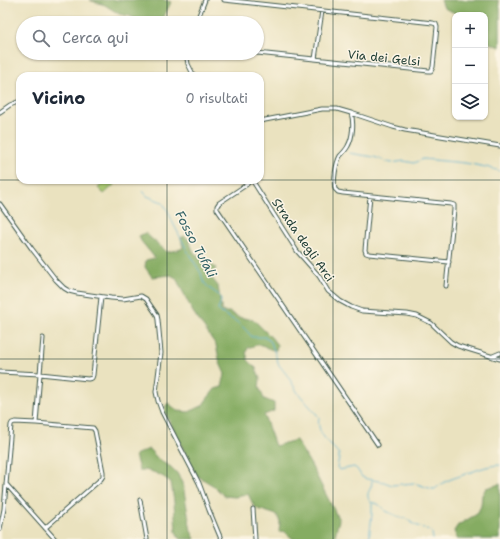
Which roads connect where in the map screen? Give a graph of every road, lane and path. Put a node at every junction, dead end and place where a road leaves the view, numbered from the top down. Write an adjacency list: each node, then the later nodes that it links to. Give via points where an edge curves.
1 (205, 0): 4 (street)
2 (224, 0): 3 (street, Via dei Gelsi)
3 (322, 10): 7 (street); 7 (street, Via dei Gelsi, via 436,24 433,67 428,71)
4 (199, 16)
5 (264, 54): 7 (street, Via dei Gelsi)
6 (187, 60): 8 (street)
7 (315, 60)
8 (192, 72)
9 (16, 103): 10 (street)
10 (0, 112)
11 (351, 113): 12 (street, via 337,109 322,109); 13 (street, via 408,131); 16 (street, via 351,139 337,163 334,188 340,192)
12 (264, 120)
13 (500, 146)
14 (247, 184): 28 (street, via 219,203 218,209)
15 (254, 184): 23 (street, Strada degli Arci, via 297,251 328,291 340,301 362,311 417,316 430,322 458,346)
16 (370, 196): 18 (street, via 366,253); 18 (street, via 454,205)
17 (0, 204): 20 (street, via 62,286 71,292)
18 (449, 262): 19 (street)
19 (446, 286)
20 (101, 297): 26 (street, via 92,377 88,379); 36 (street, via 142,297 158,317 161,353 158,401 201,488)
21 (43, 338): 26 (street)
22 (500, 353): 23 (street)
23 (493, 356): 24 (street, Strada degli Arci)
24 (500, 359)
25 (0, 372): 26 (street)
26 (40, 374): 27 (street)
27 (36, 423): 29 (street, via 12,424); 32 (street, via 93,428 103,472 101,479)
28 (378, 445)
29 (6, 484): 32 (street); 33 (street)
30 (140, 500): 35 (street)
31 (253, 509): 37 (street)
32 (46, 528): 34 (street)
33 (0, 529)
34 (55, 539)
35 (148, 539)
36 (222, 539)
37 (254, 539)

